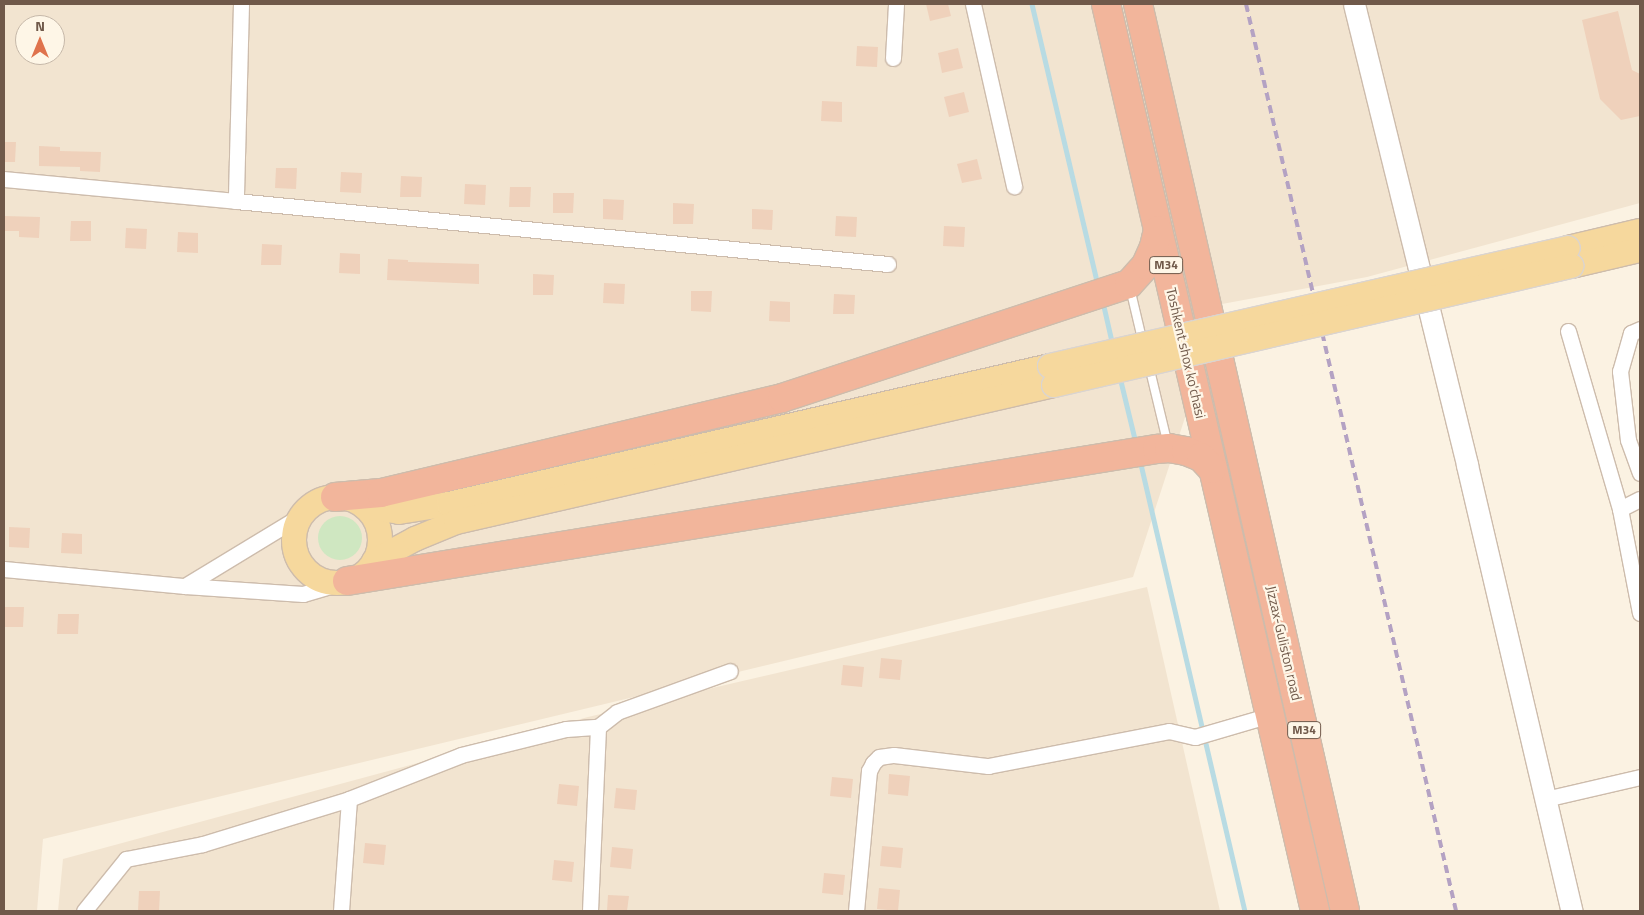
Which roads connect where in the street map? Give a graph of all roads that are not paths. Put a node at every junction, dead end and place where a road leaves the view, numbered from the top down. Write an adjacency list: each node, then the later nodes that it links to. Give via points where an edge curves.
1 (242, 4): 10 (street)
2 (896, 4): 7 (street)
3 (974, 4): 9 (street)
4 (1106, 4): 11 (highway, Toshkent shox ko'chasi / M34)
5 (1138, 4): 44 (highway, Jizzax-Guliston road / M34)
6 (1354, 4): 38 (street)
7 (893, 58)
8 (4, 179): 10 (street)
9 (1014, 186)
10 (236, 201): 15 (street)
11 (1158, 229): 16 (highway, via 1151,256 1141,273); 21 (highway, Toshkent shox ko'chasi / M34)
12 (1640, 231): 14 (main road)
13 (1640, 250): 14 (main road)
14 (1569, 257): 19 (main road, bridge)
15 (888, 264)
16 (1124, 286): 20 (lane); 23 (highway, via 782,398 381,493)
17 (1640, 329): 22 (street, via 1631,333 1620,370 1628,440)
18 (1568, 332): 26 (street)
19 (1052, 376): 25 (main road, via 449,504 404,511); 28 (main road, via 456,522)
20 (1163, 448): 21 (highway, via 1193,454); 30 (highway)
21 (1212, 469): 34 (highway, Toshkent shox ko'chasi / M34)
22 (1640, 473)
23 (335, 496): 25 (main road, via 351,499); 27 (main road, via 319,500)
24 (1640, 499): 26 (street)
25 (365, 507): 28 (main road, via 375,520 380,536)
26 (1620, 509): 32 (street)
27 (300, 516): 30 (main road, via 293,539 301,564 321,580); 31 (street)
28 (374, 561): 30 (main road, via 363,574)
29 (4, 569): 31 (street)
30 (347, 582): 31 (street, via 303,594)
31 (185, 586)
32 (1640, 613)
33 (730, 671): 35 (street, via 617,712)
34 (1270, 715): 42 (street, via 1203,735 1169,731 988,766 894,755 879,757 869,771); 43 (highway, M34)
35 (598, 727): 37 (street, via 566,729 461,755); 41 (street)
36 (1640, 777): 38 (street)
37 (349, 799): 39 (street, via 203,844 126,859); 40 (street)
38 (1546, 799): 45 (street)
39 (84, 911)
40 (341, 911)
41 (590, 911)
42 (856, 911)
43 (1315, 911)
44 (1345, 911)
45 (1572, 911)

